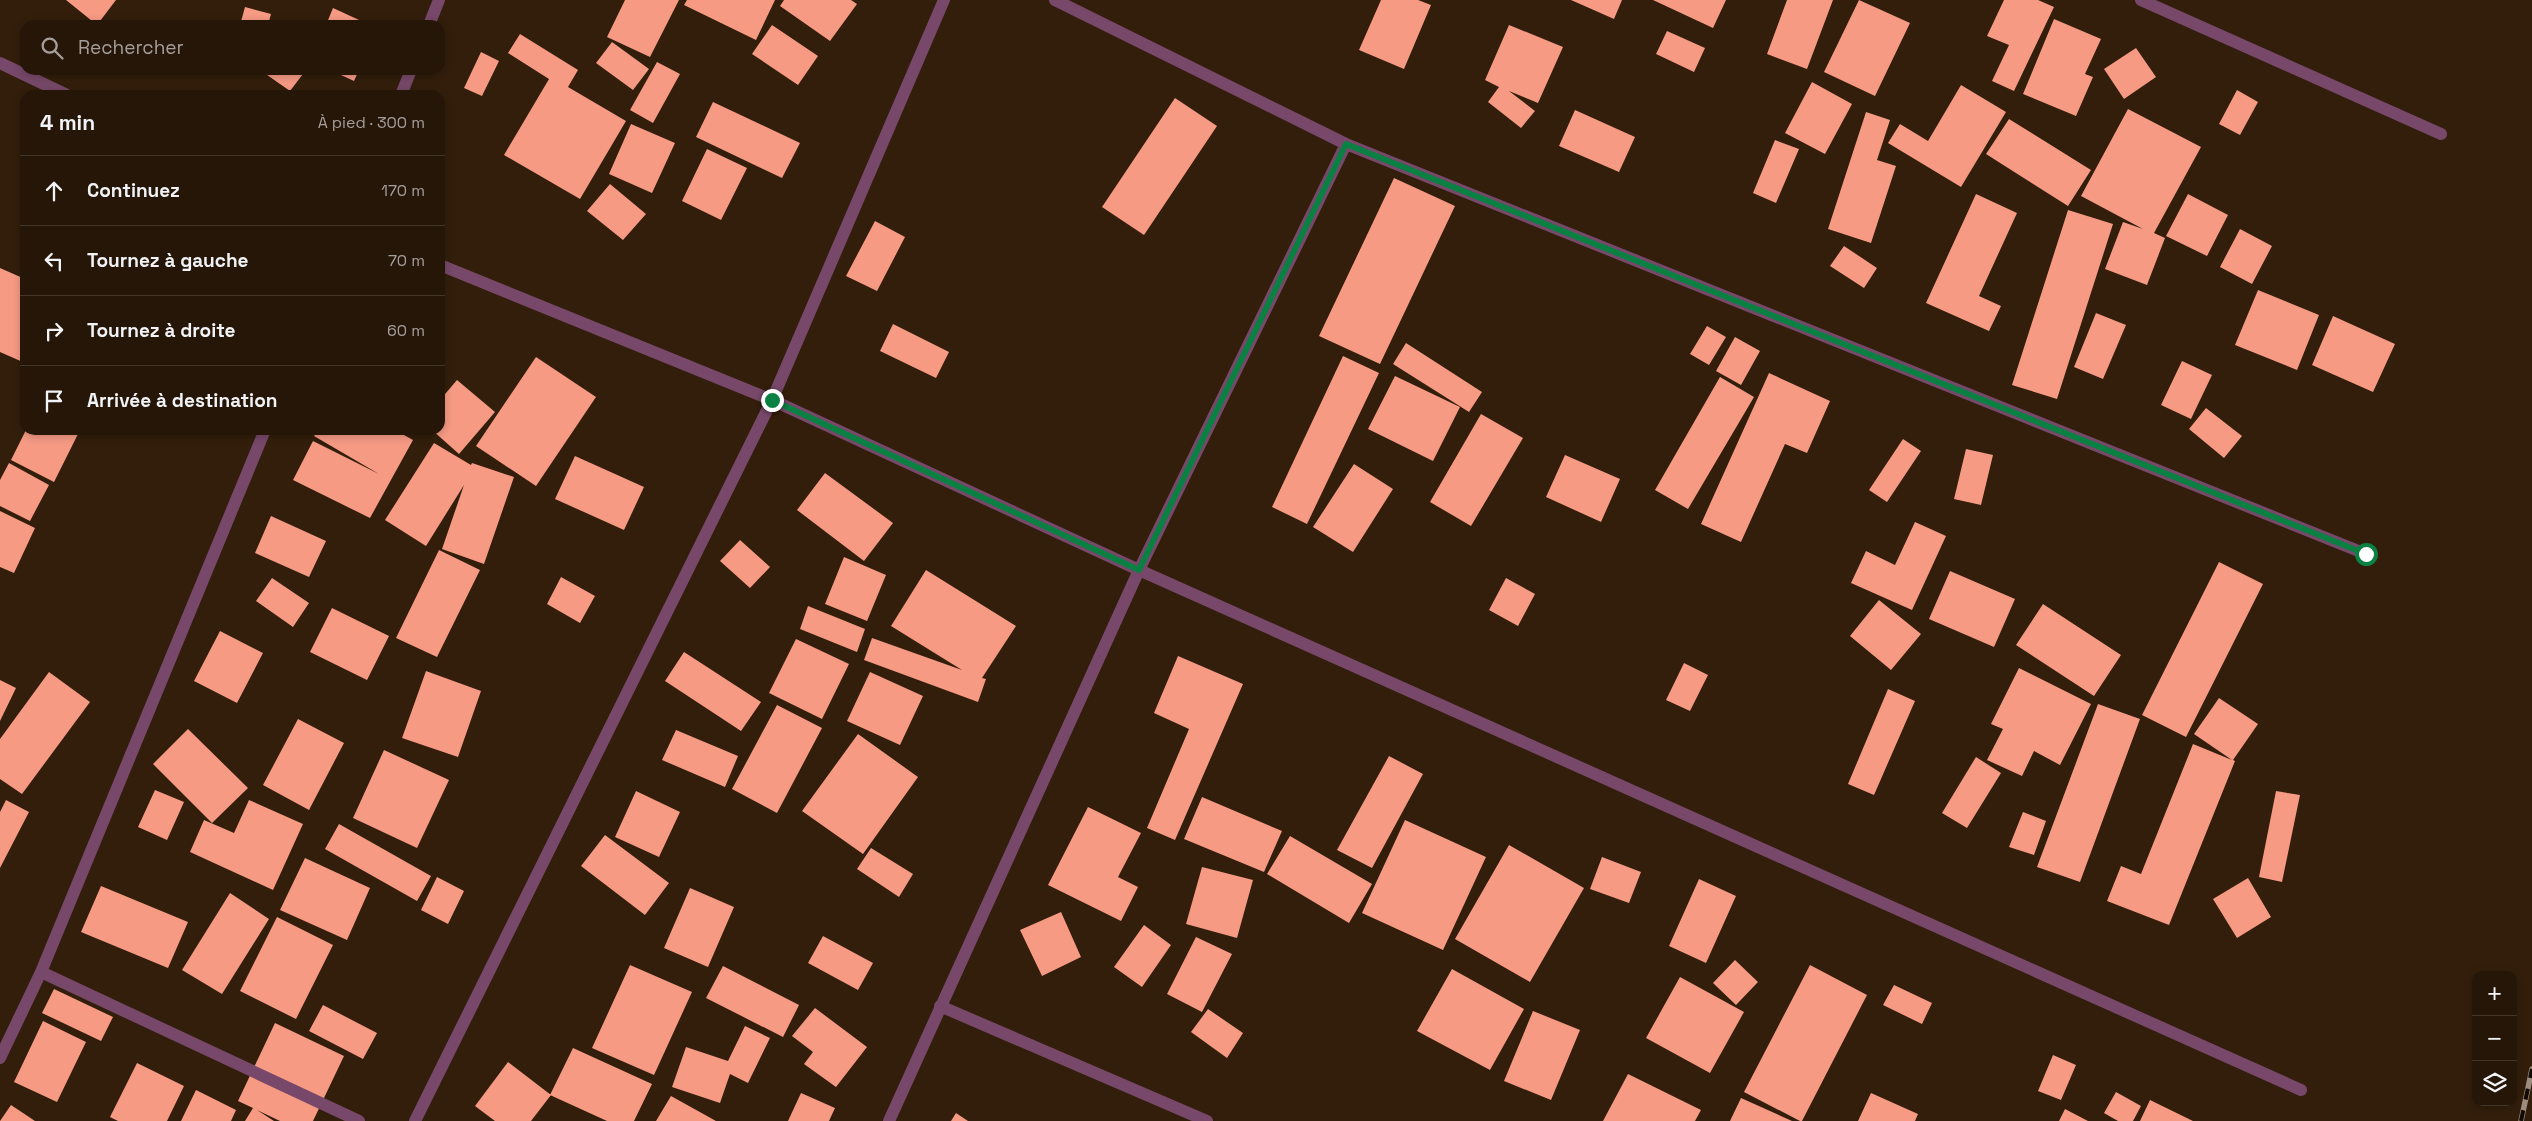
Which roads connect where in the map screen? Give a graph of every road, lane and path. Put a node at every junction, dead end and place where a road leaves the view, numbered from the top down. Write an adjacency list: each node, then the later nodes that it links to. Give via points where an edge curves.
1 (439, 0): 5 (street)
2 (944, 0): 15 (street)
3 (1055, 0): 13 (street)
4 (2142, 0): 12 (street)
5 (431, 20)
6 (0, 63): 7 (street)
7 (20, 72)
8 (26, 75): 10 (street)
9 (409, 75): 11 (street)
10 (57, 90)
11 (403, 90)
12 (2441, 134)
13 (1346, 144): 17 (street); 18 (street)
14 (445, 266): 15 (street)
15 (772, 400): 18 (street); 24 (street)
16 (262, 435): 19 (street)
17 (2366, 554)
18 (1139, 570): 20 (street); 22 (street)
19 (41, 972): 21 (street); 23 (street)
20 (940, 1006): 25 (street); 26 (street)
21 (0, 1058)
22 (2301, 1090)
23 (360, 1121)
24 (415, 1121)
25 (889, 1121)
26 (1207, 1121)

